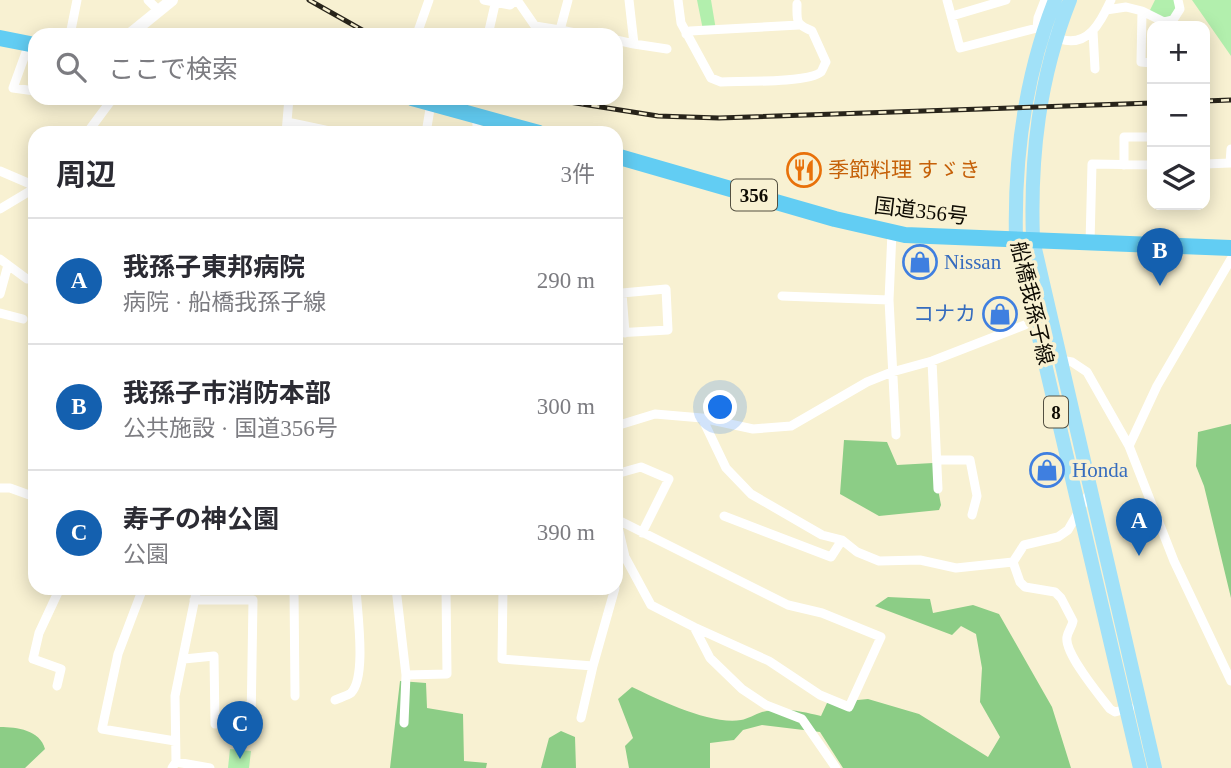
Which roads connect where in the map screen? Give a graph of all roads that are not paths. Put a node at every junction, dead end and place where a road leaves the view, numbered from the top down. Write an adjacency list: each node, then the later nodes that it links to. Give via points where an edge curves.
1 (77, 0): 25 (street)
2 (148, 0): 21 (street)
3 (172, 0): 21 (street)
4 (429, 0): 27 (street)
5 (484, 0): 18 (street)
6 (516, 0): 18 (street, via 510,5); 29 (street, via 535,26)
7 (568, 0): 30 (street)
8 (629, 0): 38 (street)
9 (678, 0): 33 (street)
10 (947, 0): 23 (street)
11 (1006, 0): 23 (street)
12 (1045, 0): 31 (street)
13 (1055, 0): 56 (main road, 船橋我孫子線 / 8, via 1034,66)
14 (1070, 0): 56 (main road, 船橋我孫子線 / 8)
15 (1076, 0): 35 (street)
16 (1111, 0): 20 (street)
17 (1178, 0): 22 (street, via 1180,9 1173,20 1164,22)
18 (496, 1): 28 (street)
19 (796, 1): 24 (street)
20 (1106, 10): 22 (street, via 1126,7); 32 (street)
21 (159, 11): 26 (street)
22 (1142, 11): 41 (street, via 1141,62)
23 (952, 16): 31 (street, via 960,48)
24 (799, 26): 33 (street); 33 (street, via 812,31 826,62 821,72 794,79 721,82 711,78)
25 (71, 28)
26 (143, 28)
27 (419, 28)
28 (490, 28)
29 (548, 28)
30 (561, 28)
31 (1037, 28): 35 (street)
32 (1093, 31): 35 (street, via 1084,39); 42 (street)
33 (686, 34)
34 (0, 38): 37 (highway)
35 (1060, 39)
36 (623, 42): 38 (street)
37 (28, 43)
38 (634, 44): 39 (street)
39 (667, 49)
40 (28, 53): 43 (street, via 13,88)
41 (1147, 63)
42 (1095, 69)
43 (28, 90)
44 (108, 105): 50 (street)
45 (288, 105): 49 (street)
46 (431, 105): 53 (street)
47 (439, 105): 48 (highway)
48 (477, 115): 54 (street); 55 (highway)
49 (287, 122): 51 (street); 52 (street)
50 (92, 126)
51 (287, 126)
52 (306, 126)
53 (427, 126)
54 (477, 126)
55 (515, 126)
56 (1028, 134): 68 (main road, 船橋我孫子線 / 8, via 1016,180); 69 (main road, 船橋我孫子線 / 8)
57 (1147, 137): 62 (street, via 1124,136)
58 (1231, 149): 61 (street, via 1230,163)
59 (623, 158): 67 (highway, 国道356号 / 356)
60 (1147, 164): 62 (street)
61 (1210, 164)
62 (1124, 165): 70 (street, via 1092,164)
63 (0, 171): 64 (street)
64 (28, 184)
65 (28, 191): 66 (street)
66 (0, 209)
67 (892, 232): 68 (highway, 国道356号 / 356); 78 (street)
68 (1016, 240): 69 (highway, 国道356号 / 356); 81 (main road, 船橋我孫子線 / 8)
69 (1033, 240): 70 (highway, 国道356号 / 356); 83 (main road, 船橋我孫子線 / 8)
70 (1090, 243): 71 (highway, 国道356号 / 356)
71 (1231, 248)
72 (1231, 259): 89 (street, via 1157,386)
73 (4, 262): 74 (street); 76 (street)
74 (27, 279)
75 (623, 293): 82 (street, via 667,289 668,330)
76 (0, 294)
77 (782, 296): 78 (street)
78 (889, 300): 85 (street)
79 (0, 313): 80 (street)
80 (23, 319)
81 (1035, 321): 84 (street); 96 (main road, 船橋我孫子線 / 8)
82 (623, 333)
83 (1059, 360): 89 (street, via 1087,372); 94 (main road, 船橋我孫子線 / 8)
84 (932, 361): 85 (street); 90 (street)
85 (892, 372): 86 (street, via 791,426 753,429); 88 (street)
86 (702, 418): 87 (street, via 655,414); 101 (street, via 726,468 751,494 822,535)
87 (623, 424)
88 (895, 435)
89 (1129, 446): 118 (street, via 1174,561)
90 (937, 460): 93 (street); 97 (street, via 970,460 977,496)
91 (623, 472): 100 (street, via 641,467 669,479)
92 (0, 488): 95 (street)
93 (938, 489)
94 (1090, 492): 96 (street); 122 (main road, 船橋我孫子線 / 8)
95 (28, 494)
96 (1079, 510): 103 (street, via 1068,530 1024,545); 122 (main road, 船橋我孫子線 / 8)
97 (972, 515)
98 (724, 516): 101 (street, via 831,557)
99 (623, 522): 100 (street)
100 (642, 534): 114 (street, via 788,605 881,637 849,707 820,695 769,661)
101 (842, 540): 103 (street, via 879,561 920,560 956,568)
102 (623, 557): 114 (street, via 651,605)
103 (1013, 562): 122 (street, via 1025,587 1055,592 1061,598 1073,621 1066,638 1078,665 1112,711)
104 (57, 595): 119 (street, via 33,659 61,669)
105 (140, 595): 125 (street, via 118,654 102,729)
106 (195, 595): 113 (street)
107 (293, 595): 120 (street)
108 (356, 595): 121 (street, via 358,680 350,694)
109 (397, 595): 117 (street)
110 (446, 595): 117 (street, via 447,674)
111 (503, 595): 116 (street, via 502,659)
112 (613, 595): 116 (street)
113 (194, 600): 115 (street); 115 (street, via 253,600 251,724 215,724 214,656)
114 (694, 627): 128 (street, via 710,658 727,676 766,705 802,719)
115 (184, 659): 125 (street, via 175,696)
116 (593, 666): 123 (street)
117 (406, 675): 124 (street)
118 (1231, 681)
119 (57, 687)
120 (295, 696)
121 (335, 700)
122 (1133, 707): 129 (main road, 船橋我孫子線 / 8); 130 (main road, 船橋我孫子線 / 8)
123 (581, 718)
124 (404, 723)
125 (175, 741): 126 (street)
126 (174, 765): 127 (street)
127 (209, 768)
128 (836, 768)
129 (1140, 768)
130 (1155, 768)

